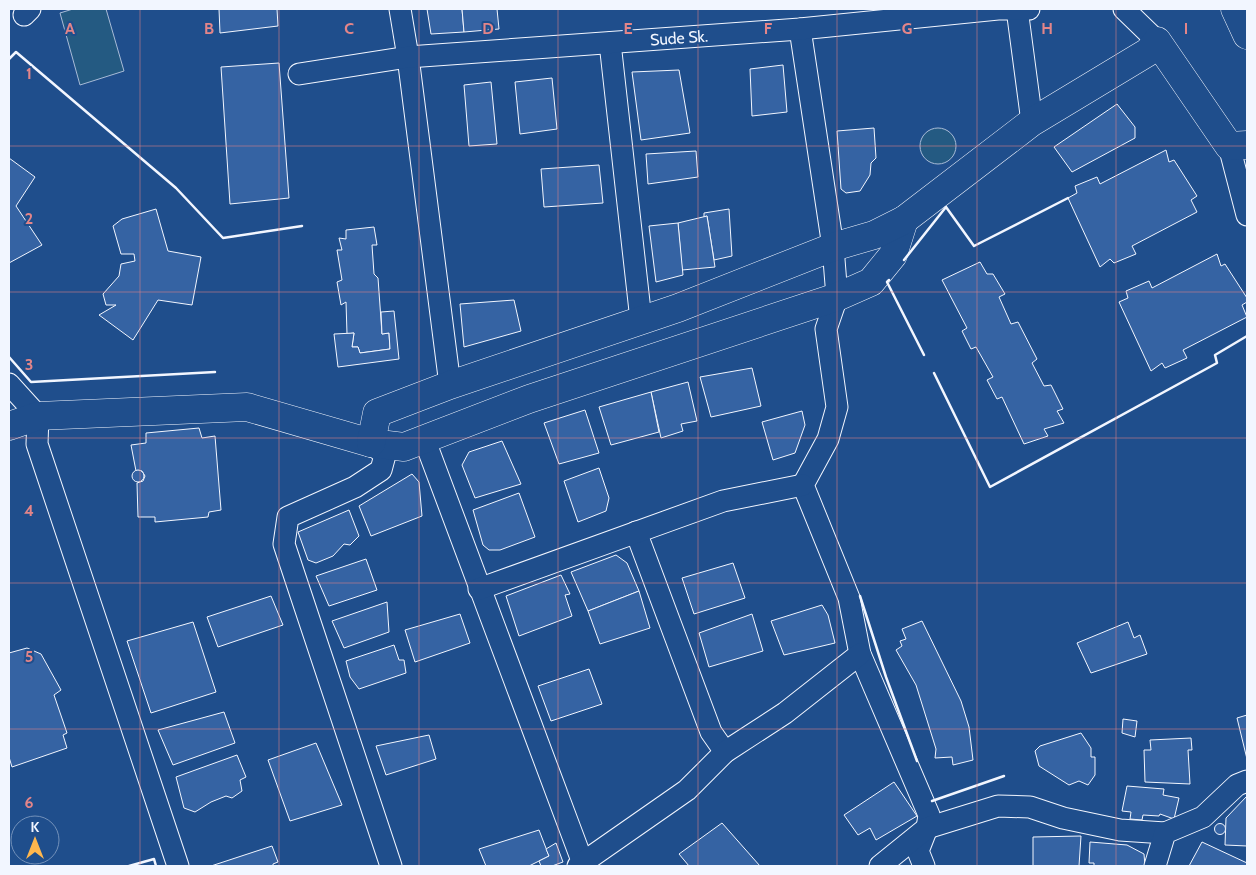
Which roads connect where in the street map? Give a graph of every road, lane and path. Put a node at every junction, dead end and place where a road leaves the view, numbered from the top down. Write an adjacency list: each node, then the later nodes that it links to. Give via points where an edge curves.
1 (400, 9): 8 (street)
2 (1018, 9): 3 (street, Sude Sk.); 5 (street, Sude Sk.); 10 (street)
3 (1029, 9)
4 (1124, 9): 6 (street)
5 (800, 30): 7 (street, Sude Sk.); 14 (street)
6 (1157, 41): 10 (street, via 1148,52); 11 (street)
7 (610, 43): 8 (street, Sude Sk.); 16 (street)
8 (408, 57): 9 (street, Sude Sk.); 18 (street)
9 (299, 74)
10 (1032, 122): 13 (street)
11 (1238, 145): 12 (street)
12 (1247, 215)
13 (904, 220): 14 (street, via 874,235); 15 (street, via 893,255 871,282)
14 (833, 248): 15 (street); 16 (street)
15 (837, 297): 21 (street, via 529,399); 23 (street, via 826,329 836,407 828,439)
16 (641, 320): 18 (street)
17 (9, 384): 19 (street)
18 (450, 385): 22 (street, via 377,413)
19 (38, 416): 20 (street); 22 (street, via 247,407); 32 (street, via 37,444)
20 (9, 426)
21 (425, 441): 22 (street, via 404,447); 25 (street)
22 (371, 442): 33 (street, via 385,455 382,470 355,487 288,517 284,544)
23 (803, 485): 24 (street, via 723,501); 26 (street, via 849,598)
24 (636, 532): 25 (street); 27 (street, via 711,732)
25 (479, 589): 31 (street)
26 (860, 654): 27 (street, via 785,713); 29 (street, via 929,815)
27 (725, 752): 31 (street, via 687,790)
28 (1247, 781): 30 (street, via 1238,785 1203,817)
29 (927, 828): 30 (street, via 998,806 1030,807 1120,830); 34 (street); 35 (street, via 918,850)
30 (1165, 833): 36 (street)
31 (581, 865)
32 (178, 866)
33 (391, 866)
34 (880, 866)
35 (924, 866)
36 (1155, 866)

